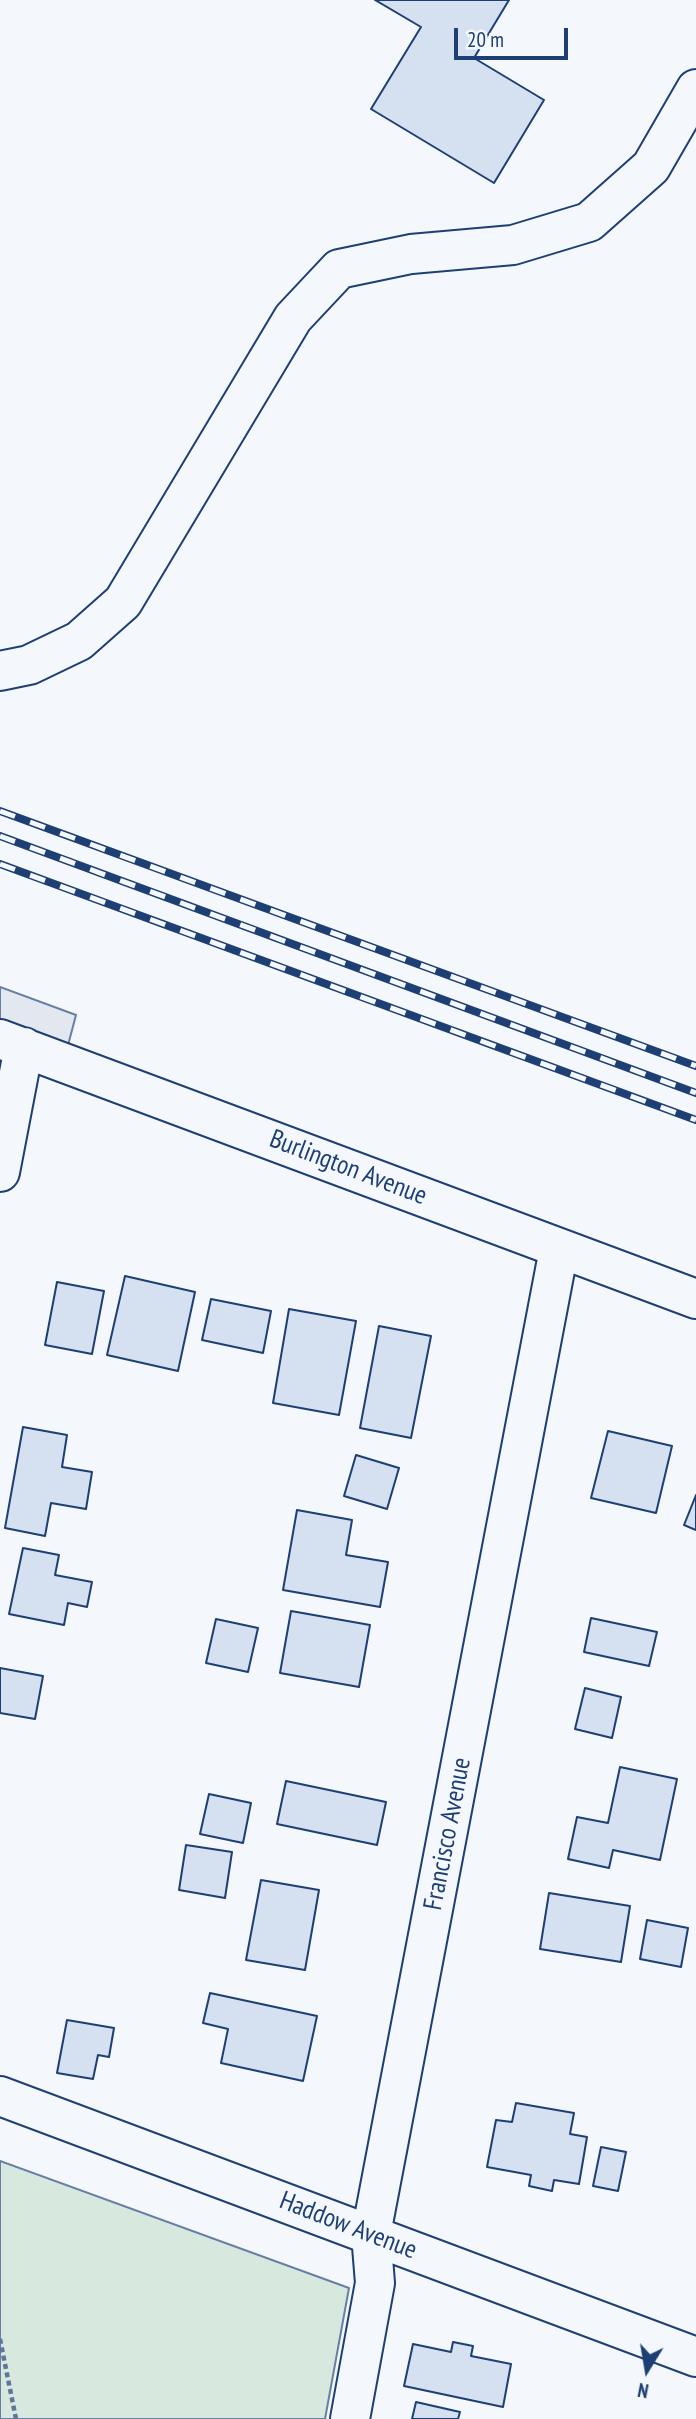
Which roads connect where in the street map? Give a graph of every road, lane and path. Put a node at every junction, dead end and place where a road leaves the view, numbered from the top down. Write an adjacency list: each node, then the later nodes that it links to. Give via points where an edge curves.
1 (696, 89): 2 (street, via 651,167 589,222 513,245 411,254 339,269 293,318 123,602 79,641 29,665)
2 (0, 671)
3 (12, 1043): 4 (street); 5 (street, Burlington Avenue)
4 (0, 1172)
5 (559, 1249): 6 (street, Burlington Avenue); 8 (street, Francisco Avenue)
6 (696, 1299)
7 (0, 2096): 8 (street, Haddow Avenue)
8 (371, 2234): 10 (street, Haddow Avenue); 12 (street, Francisco Avenue, via 375,2283)
9 (0, 2339): 11 (path)
10 (696, 2357)
11 (16, 2419)
12 (351, 2419)

